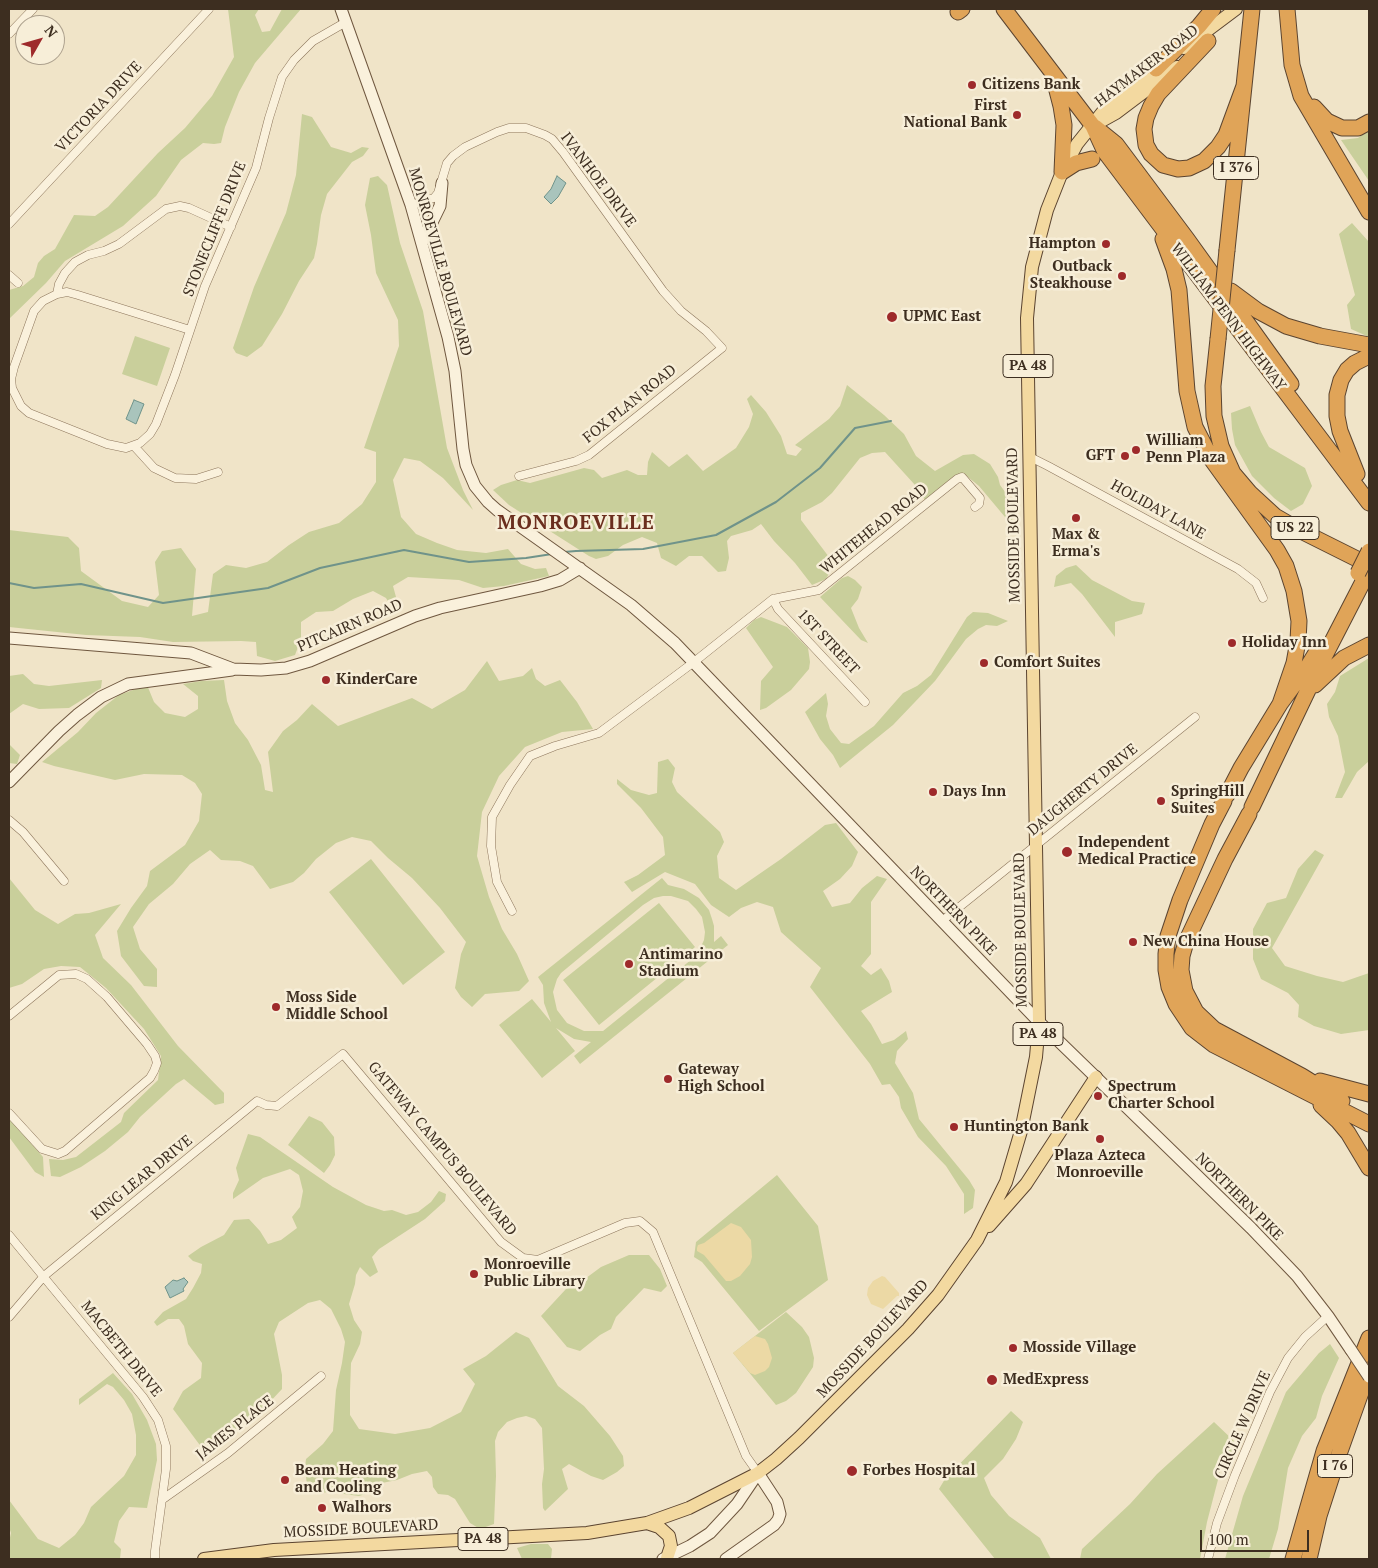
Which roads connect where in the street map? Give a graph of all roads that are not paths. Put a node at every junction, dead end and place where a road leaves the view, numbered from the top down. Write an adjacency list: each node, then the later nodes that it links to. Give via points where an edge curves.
1 (32, 9): 10 (street)
2 (209, 9): 25 (street, VICTORIA DRIVE)
3 (341, 9): 9 (main road, MONROEVILLE BOULEVARD)
4 (1004, 9): 13 (highway, WILLIAM PENN HIGHWAY)
5 (1213, 9): 12 (highway)
6 (1236, 9): 12 (main road, HAYMAKER ROAD)
7 (1287, 9): 15 (highway, via 1290,52)
8 (1250, 13): 11 (main road, HAYMAKER ROAD); 14 (highway, I 376)
9 (346, 22): 22 (main road, MONROEVILLE BOULEVARD); 26 (street, STONECLIFFE DRIVE, via 313,41 282,77 256,168)
10 (9, 34)
11 (1208, 41): 14 (highway, via 1150,106 1144,135 1151,154 1173,169 1189,168 1204,161 1226,135); 17 (main road, HAYMAKER ROAD, via 1116,113)
12 (1156, 69): 17 (main road, HAYMAKER ROAD, via 1109,104)
13 (1051, 70): 17 (highway, WILLIAM PENN HIGHWAY); 20 (highway, via 1063,116)
14 (1244, 86): 39 (highway, I 376, bridge, via 1213,386 1214,416 1221,446)
15 (1297, 86): 16 (highway, via 1331,124 1353,129); 23 (highway)
16 (1369, 122)
17 (1093, 126): 19 (highway, WILLIAM PENN HIGHWAY); 20 (main road, MOSSIDE BOULEVARD / PA 48, via 1077,144); 28 (highway, WILLIAM PENN HIGHWAY, via 1116,144)
18 (1092, 159): 19 (main road); 20 (highway, via 1076,163)
19 (1115, 166): 24 (highway, WILLIAM PENN HIGHWAY)
20 (1062, 172): 37 (main road, MOSSIDE BOULEVARD / PA 48, via 1040,232 1030,281 1027,318)
21 (442, 183): 22 (street, IVANHOE DRIVE, via 434,198); 27 (main road, via 440,206); 34 (street, IVANHOE DRIVE, via 453,156 497,132 518,127 552,139 663,291)
22 (411, 205): 27 (main road, MONROEVILLE BOULEVARD)
23 (1369, 212)
24 (1150, 213): 43 (highway, WILLIAM PENN HIGHWAY); 45 (highway, via 1168,250 1179,290 1187,391 1195,427 1212,460)
25 (9, 224)
26 (231, 227): 31 (street, via 189,208 166,209 119,244 75,262 65,272); 32 (street, STONECLIFFE DRIVE)
27 (422, 243): 47 (main road, MONROEVILLE BOULEVARD, via 452,352 463,449 470,476 488,502)
28 (1212, 274): 33 (highway, via 1240,299 1276,321 1308,334); 40 (highway, WILLIAM PENN HIGHWAY)
29 (9, 275): 30 (street)
30 (18, 283)
31 (57, 294): 32 (street, via 67,292); 36 (street, via 43,300 34,311 11,379 16,398 29,413 108,444 126,448)
32 (190, 330): 36 (street, STONECLIFFE DRIVE, via 156,424 150,434)
33 (1369, 345)
34 (722, 348): 41 (street, FOX PLAN ROAD, via 589,454 576,461)
35 (1369, 356): 40 (highway, via 1347,370 1337,395 1340,431)
36 (134, 446): 38 (street, via 154,468 175,478 196,479)
37 (1030, 457): 49 (street, HOLIDAY LANE, via 1238,569 1256,583); 61 (main road, MOSSIDE BOULEVARD / PA 48)
38 (218, 472)
39 (1233, 472): 45 (highway); 48 (highway, US 22, via 1275,516)
40 (1357, 474): 42 (highway, WILLIAM PENN HIGHWAY)
41 (520, 476)
42 (1369, 490)
43 (1369, 503)
44 (975, 507): 50 (street, WHITEHEAD ROAD, via 980,498 962,477 819,590)
45 (1260, 524): 57 (highway, via 1286,566 1298,611 1296,652)
46 (1369, 551): 48 (highway, bridge)
47 (580, 568): 53 (main road, NORTHERN PIKE, via 631,605); 54 (main road, PITCAIRN ROAD, via 560,580 540,586 415,616 310,661 286,668)
48 (1365, 572): 55 (highway); 57 (highway, via 1313,658)
49 (1263, 598)
50 (772, 599): 53 (street, WHITEHEAD ROAD); 56 (street, 1ST STREET)
51 (9, 638): 54 (main road, PITCAIRN ROAD, via 191,652)
52 (1369, 645): 55 (highway, via 1344,658)
53 (694, 662): 63 (street, WHITEHEAD ROAD, via 599,733 530,756 492,817 491,846 497,882); 64 (main road, NORTHERN PIKE)
54 (233, 670): 59 (main road, via 128,684 77,715)
55 (1307, 693): 68 (highway, via 1186,942 1181,977 1192,1005 1214,1029)
56 (865, 702)
57 (1280, 704): 68 (highway, via 1212,824 1171,926 1166,970 1176,1004 1186,1020 1206,1040)
58 (1195, 717): 61 (street, DAUGHERTY DRIVE)
59 (10, 778)
60 (9, 820): 62 (street)
61 (1035, 846): 64 (street, DAUGHERTY DRIVE); 66 (main road, MOSSIDE BOULEVARD / PA 48)
62 (64, 881)
63 (512, 911)
64 (942, 921): 66 (main road, NORTHERN PIKE)
65 (9, 1016): 71 (street, via 59,975 76,974 87,979 107,997 147,1044 157,1063 150,1078 66,1151 58,1154 42,1149)
66 (1038, 1022): 67 (main road, NORTHERN PIKE); 76 (main road, MOSSIDE BOULEVARD / PA 48, via 1036,1057 1021,1131 1006,1182)
67 (1096, 1077): 76 (main road, via 1026,1184); 78 (main road, NORTHERN PIKE, via 1251,1228 1297,1276)
68 (1300, 1082): 69 (highway); 72 (highway); 73 (highway); 74 (highway, via 1338,1120)
69 (1369, 1094)
70 (257, 1101): 77 (street, KING LEAR DRIVE); 83 (street, GATEWAY CAMPUS BOULEVARD, via 277,1106 343,1054 501,1242 523,1258 538,1260 626,1223 640,1222 653,1232 746,1456)
71 (9, 1113)
72 (1369, 1116)
73 (1369, 1124)
74 (1369, 1168)
75 (9, 1235): 77 (street, MACBETH DRIVE)
76 (977, 1240): 83 (main road, MOSSIDE BOULEVARD / PA 48, via 938,1295 908,1329 799,1438)
77 (44, 1276): 79 (street, KING LEAR DRIVE); 84 (street, MACBETH DRIVE, via 143,1397 158,1420 166,1446)
78 (1328, 1316): 81 (main road, NORTHERN PIKE, bridge); 90 (street, CIRCLE W DRIVE, via 1288,1358 1270,1392 1217,1523)
79 (9, 1318)
80 (1369, 1338): 91 (highway, I 76, via 1324,1451)
81 (1369, 1373): 92 (highway, I 76, via 1338,1457)
82 (322, 1376): 84 (street, JAMES PLACE, via 228,1453)
83 (758, 1473): 85 (main road, MOSSIDE BOULEVARD / PA 48, via 689,1508); 86 (main road, via 737,1504 710,1533); 89 (main road, via 777,1502 778,1520)
84 (163, 1499): 87 (street, MACBETH DRIVE)
85 (646, 1523): 86 (main road, via 659,1527 669,1536 671,1546); 88 (main road, MOSSIDE BOULEVARD / PA 48, via 587,1533 274,1550)
86 (665, 1558)
87 (155, 1559)
88 (204, 1559)
89 (726, 1559)
90 (1208, 1559)
91 (1294, 1559)
92 (1309, 1559)

